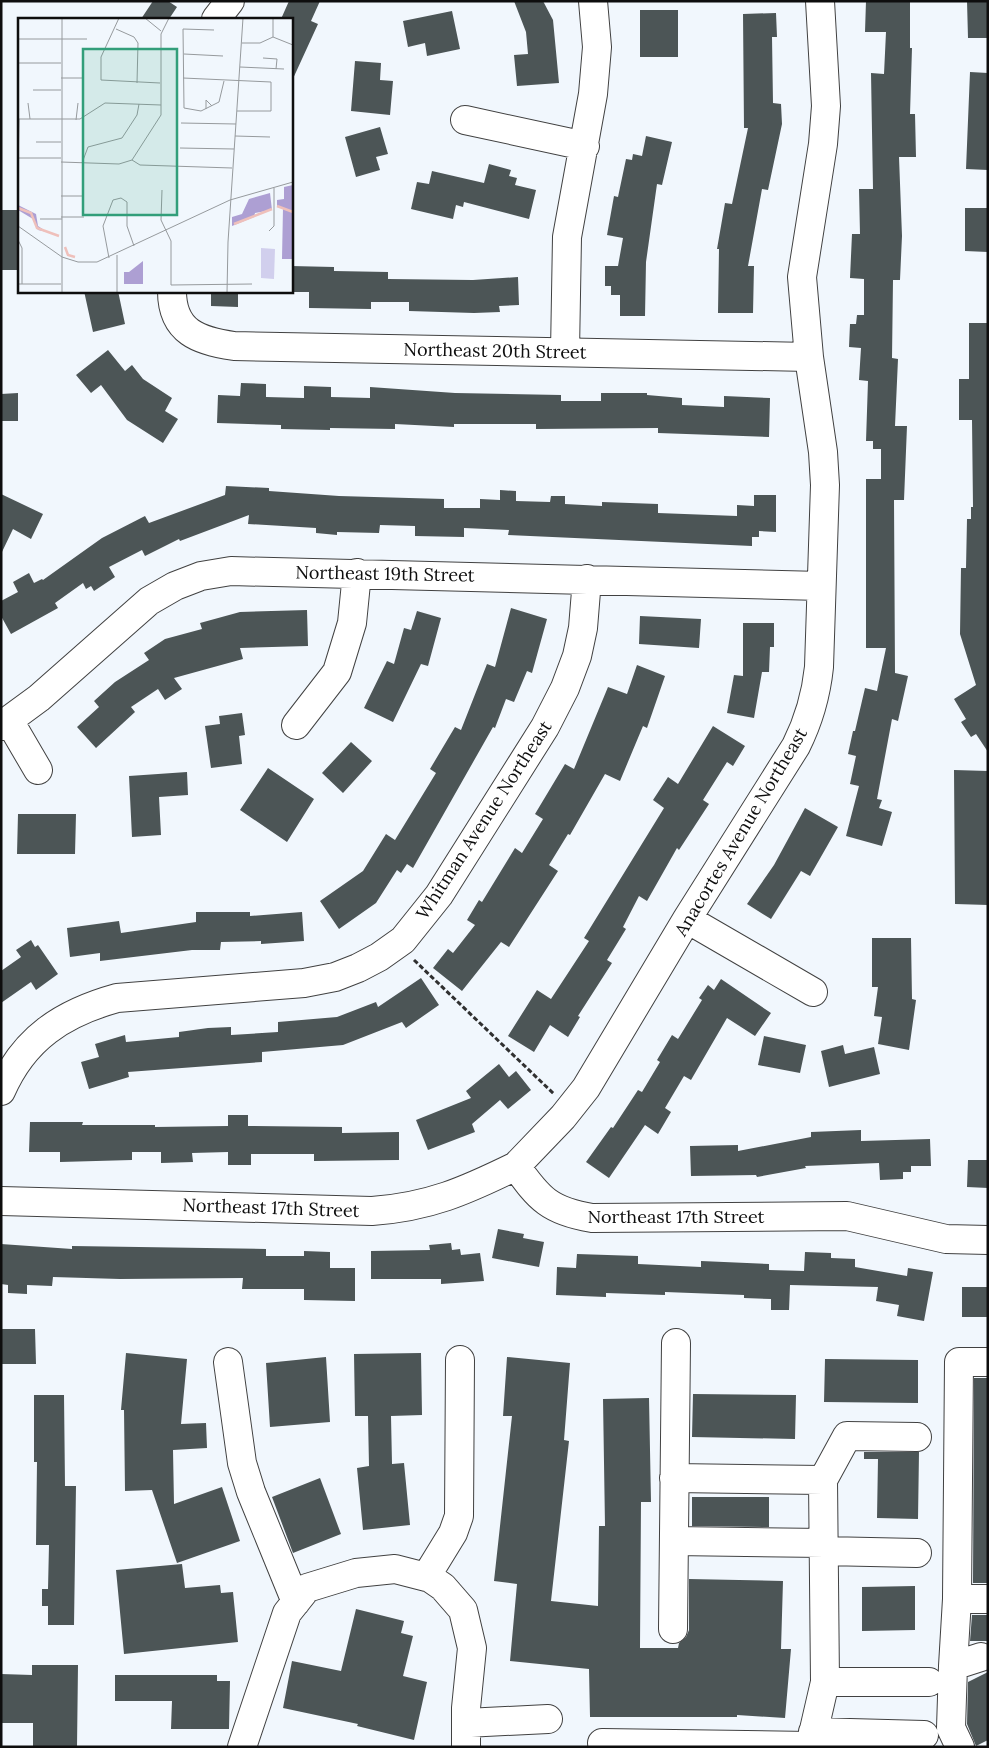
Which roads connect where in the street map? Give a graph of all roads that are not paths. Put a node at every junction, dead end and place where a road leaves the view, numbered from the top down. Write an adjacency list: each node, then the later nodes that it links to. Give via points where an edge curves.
1 (230, 1): 4 (street)
2 (593, 1): 6 (street, via 596,47 594,94)
3 (820, 1): 9 (street, Anacortes Avenue Northeast, via 826,106 802,277)
4 (217, 18)
5 (465, 120): 6 (street)
6 (585, 146): 8 (street, via 567,237)
7 (172, 292): 8 (street, Northeast 20th Street, via 184,329 212,343)
8 (565, 352): 9 (street, Northeast 20th Street)
9 (808, 357): 12 (street, Anacortes Avenue Northeast, via 825,485)
10 (357, 573): 11 (street, Northeast 19th Street); 13 (street, Northeast 19th Street, via 231,571 201,576 175,586 149,601); 14 (street, via 352,623 337,672)
11 (587, 579): 12 (street, Northeast 19th Street); 18 (street, Whitman Avenue Northeast, via 583,628 565,688 545,727 439,895 403,940 358,968 304,983 117,998 90,1006 47,1030 28,1046 14,1064)
12 (821, 586): 16 (street, Anacortes Avenue Northeast, via 820,668 816,697 807,724)
13 (5, 724): 15 (street)
14 (296, 725)
15 (38, 770)
16 (687, 919): 17 (street); 19 (street, Anacortes Avenue Northeast, via 586,1088)
17 (813, 992)
18 (1, 1091)
19 (516, 1166): 20 (street, Northeast 17th Street, via 474,1186 406,1209 372,1211); 21 (street, Northeast 17th Street, via 543,1201 575,1215 592,1218 847,1216 946,1239)
20 (1, 1201)
21 (988, 1240)
22 (676, 1343): 27 (street)
23 (460, 1360): 32 (street, via 459,1516 453,1533)
24 (228, 1362): 35 (street, via 242,1463)
25 (988, 1362): 33 (street, via 959,1362)
26 (917, 1437): 28 (street, via 847,1436)
27 (674, 1478): 28 (street); 29 (street)
28 (823, 1480): 30 (street)
29 (674, 1541): 30 (street); 36 (street)
30 (824, 1547): 31 (street); 39 (street)
31 (917, 1552)
32 (426, 1577): 35 (street, via 395,1569 356,1574 307,1588); 42 (street, via 443,1587 462,1610 472,1648)
33 (957, 1599): 34 (street); 38 (street)
34 (988, 1599)
35 (296, 1602): 46 (street, via 286,1613)
36 (673, 1629)
37 (981, 1656): 38 (street)
38 (953, 1666): 47 (street, via 951,1728)
39 (825, 1682): 40 (street); 44 (street)
40 (928, 1682)
41 (548, 1719): 42 (street)
42 (466, 1735)
43 (924, 1735): 44 (street)
44 (811, 1742): 45 (street)
45 (602, 1743)
46 (242, 1747)
47 (960, 1747)

